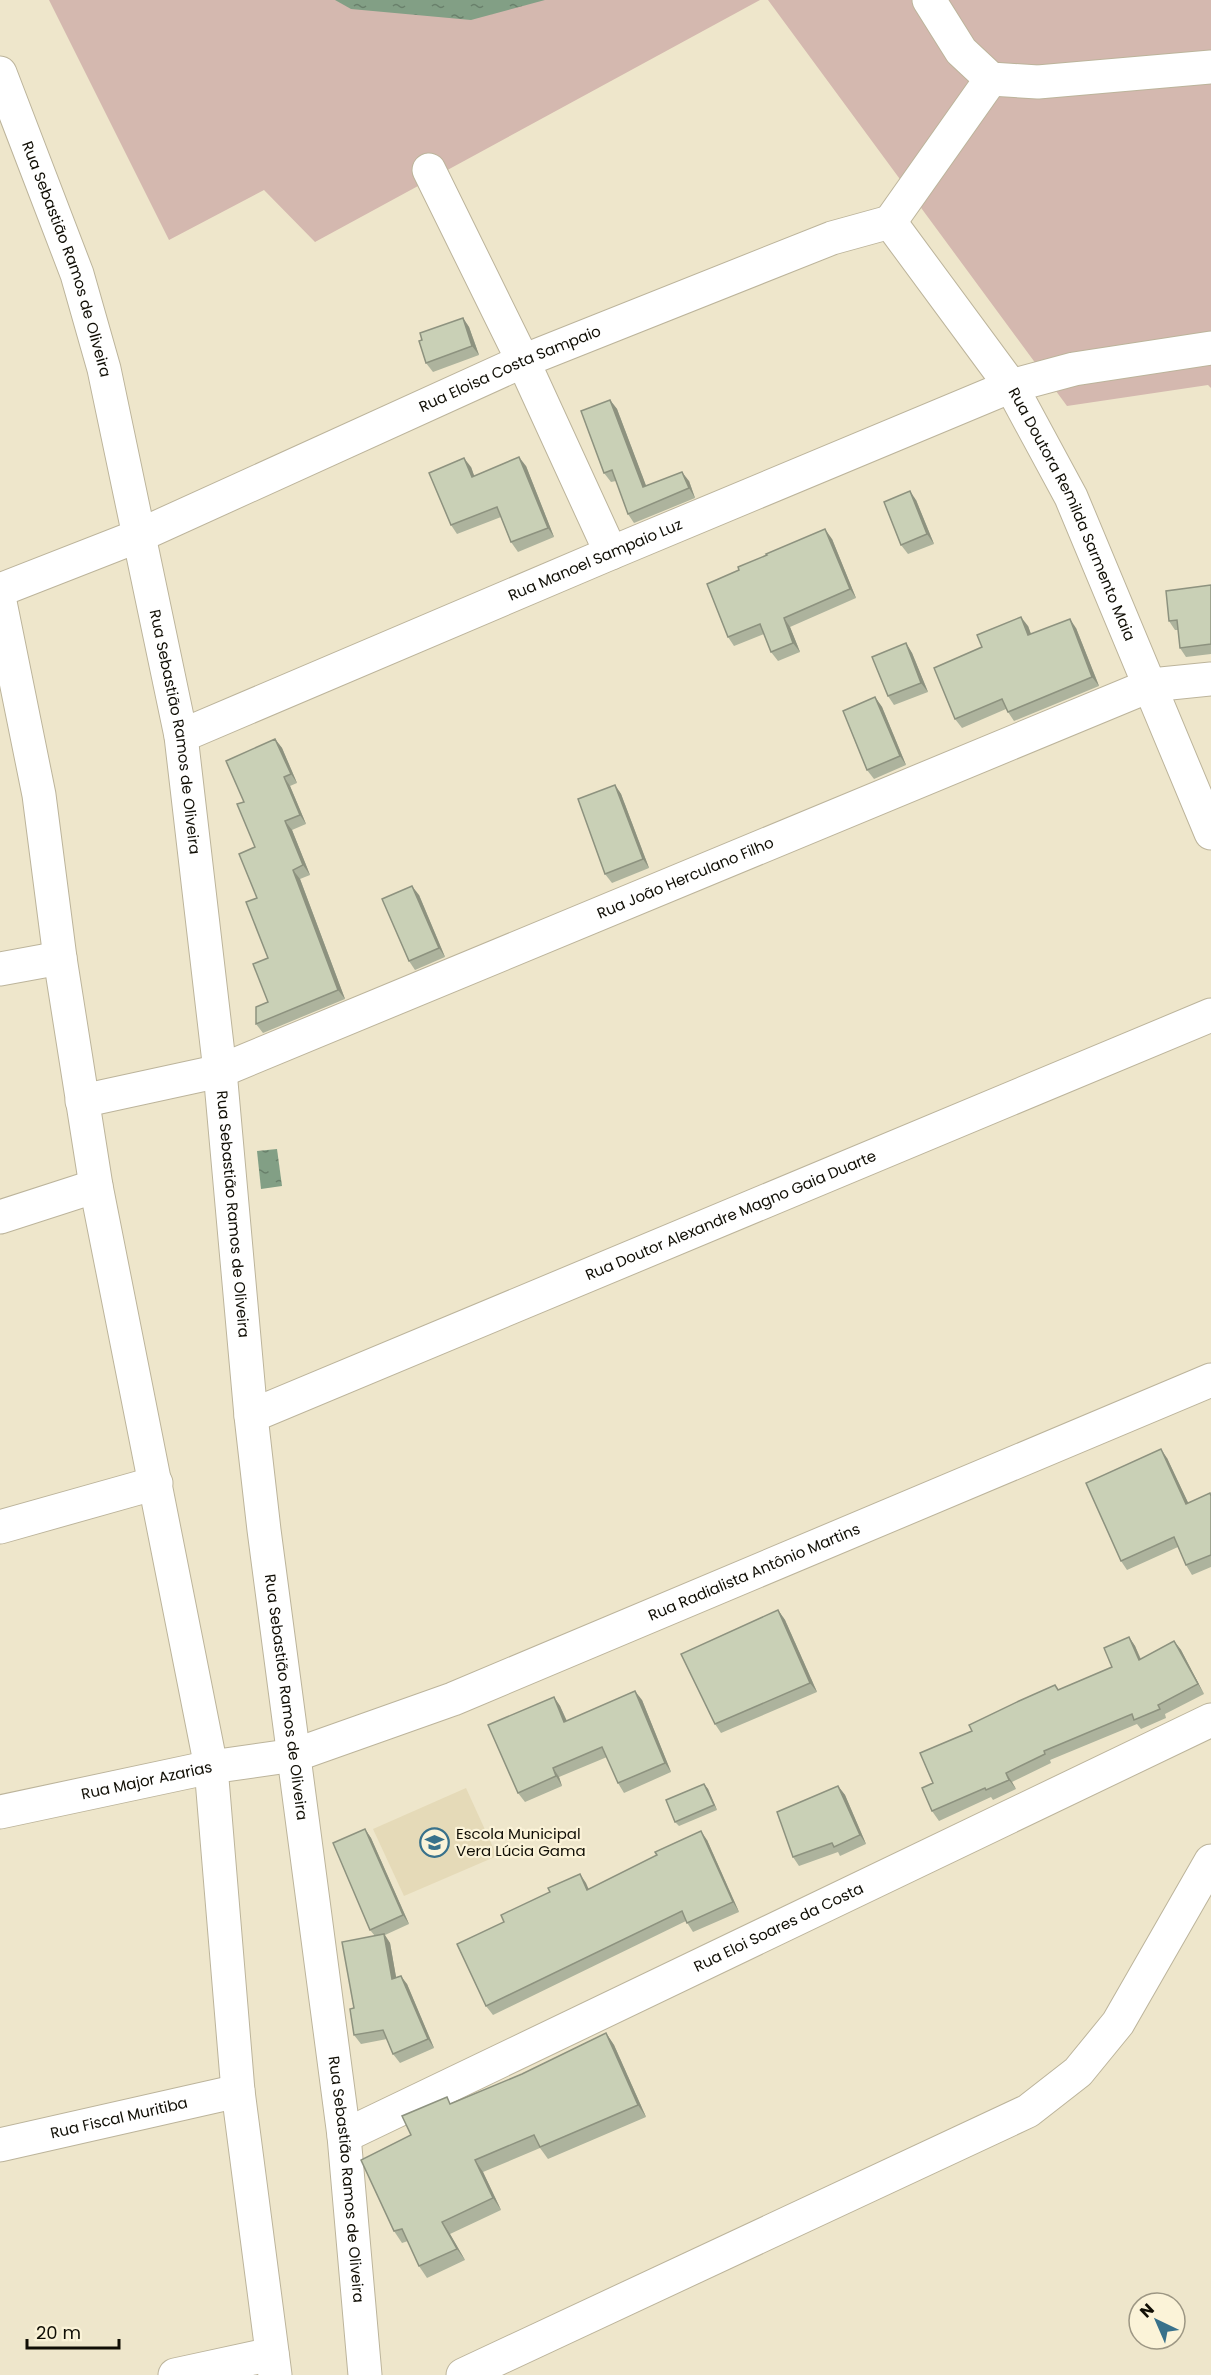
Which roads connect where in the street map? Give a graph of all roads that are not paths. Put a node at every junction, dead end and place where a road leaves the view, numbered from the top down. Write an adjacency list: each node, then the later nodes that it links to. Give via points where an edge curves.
1 (929, 0): 4 (street, via 961,51)
2 (1211, 67): 4 (street, via 1038,82)
3 (0, 73): 10 (street, Rua Sebastião Ramos de Oliveira, via 77,274 104,369)
4 (991, 79): 6 (street)
5 (429, 170): 8 (street)
6 (890, 222): 8 (street, Rua Eloisa Costa Sampaio, via 832,238); 9 (street, Rua Doutora Remilda Sarmento Maia)
7 (1211, 348): 9 (street, Rua Manoel Sampaio Luz, via 1074,369)
8 (523, 361): 10 (street, Rua Eloisa Costa Sampaio); 11 (street)
9 (1011, 386): 11 (street, Rua Manoel Sampaio Luz); 15 (street, Rua Doutora Remilda Sarmento Maia, via 1071,497)
10 (138, 536): 12 (street, Rua Eloisa Costa Sampaio); 16 (street, Rua Sebastião Ramos de Oliveira)
11 (611, 553): 16 (street, Rua Manoel Sampaio Luz)
12 (0, 590)
13 (0, 602): 18 (street, via 39,795)
14 (1211, 679): 15 (street, Rua João Herculano Filho)
15 (1151, 685): 17 (street, Rua Doutora Remilda Sarmento Maia); 21 (street, Rua João Herculano Filho)
16 (181, 736): 21 (street, Rua Sebastião Ramos de Oliveira)
17 (1211, 833)
18 (60, 958): 19 (street); 22 (street)
19 (0, 969)
20 (1211, 1015): 26 (street, Rua Doutor Alexandre Magno Gaia Duarte)
21 (220, 1071): 22 (street, Rua João Herculano Filho); 26 (street, Rua Sebastião Ramos de Oliveira)
22 (82, 1101): 23 (street)
23 (96, 1186): 24 (street); 27 (street)
24 (0, 1217)
25 (1211, 1380): 30 (street, Rua Radialista Antônio Martins, via 453,1699)
26 (251, 1416): 30 (street, Rua Sebastião Ramos de Oliveira)
27 (156, 1483): 28 (street); 31 (street)
28 (0, 1527)
29 (1211, 1720): 35 (street, Rua Eloi Soares da Costa)
30 (295, 1755): 31 (street, Rua Major Azarias); 35 (street, Rua Sebastião Ramos de Oliveira)
31 (211, 1767): 32 (street, Rua Major Azarias); 34 (street)
32 (0, 1812)
33 (1211, 1861): 40 (street, via 1118,2023 1078,2072 1028,2111)
34 (238, 2091): 36 (street, Rua Fiscal Muritiba); 37 (street)
35 (344, 2136): 39 (street, Rua Sebastião Ramos de Oliveira)
36 (0, 2145)
37 (273, 2365): 38 (street)
38 (176, 2375)
39 (366, 2375)
40 (463, 2375)

